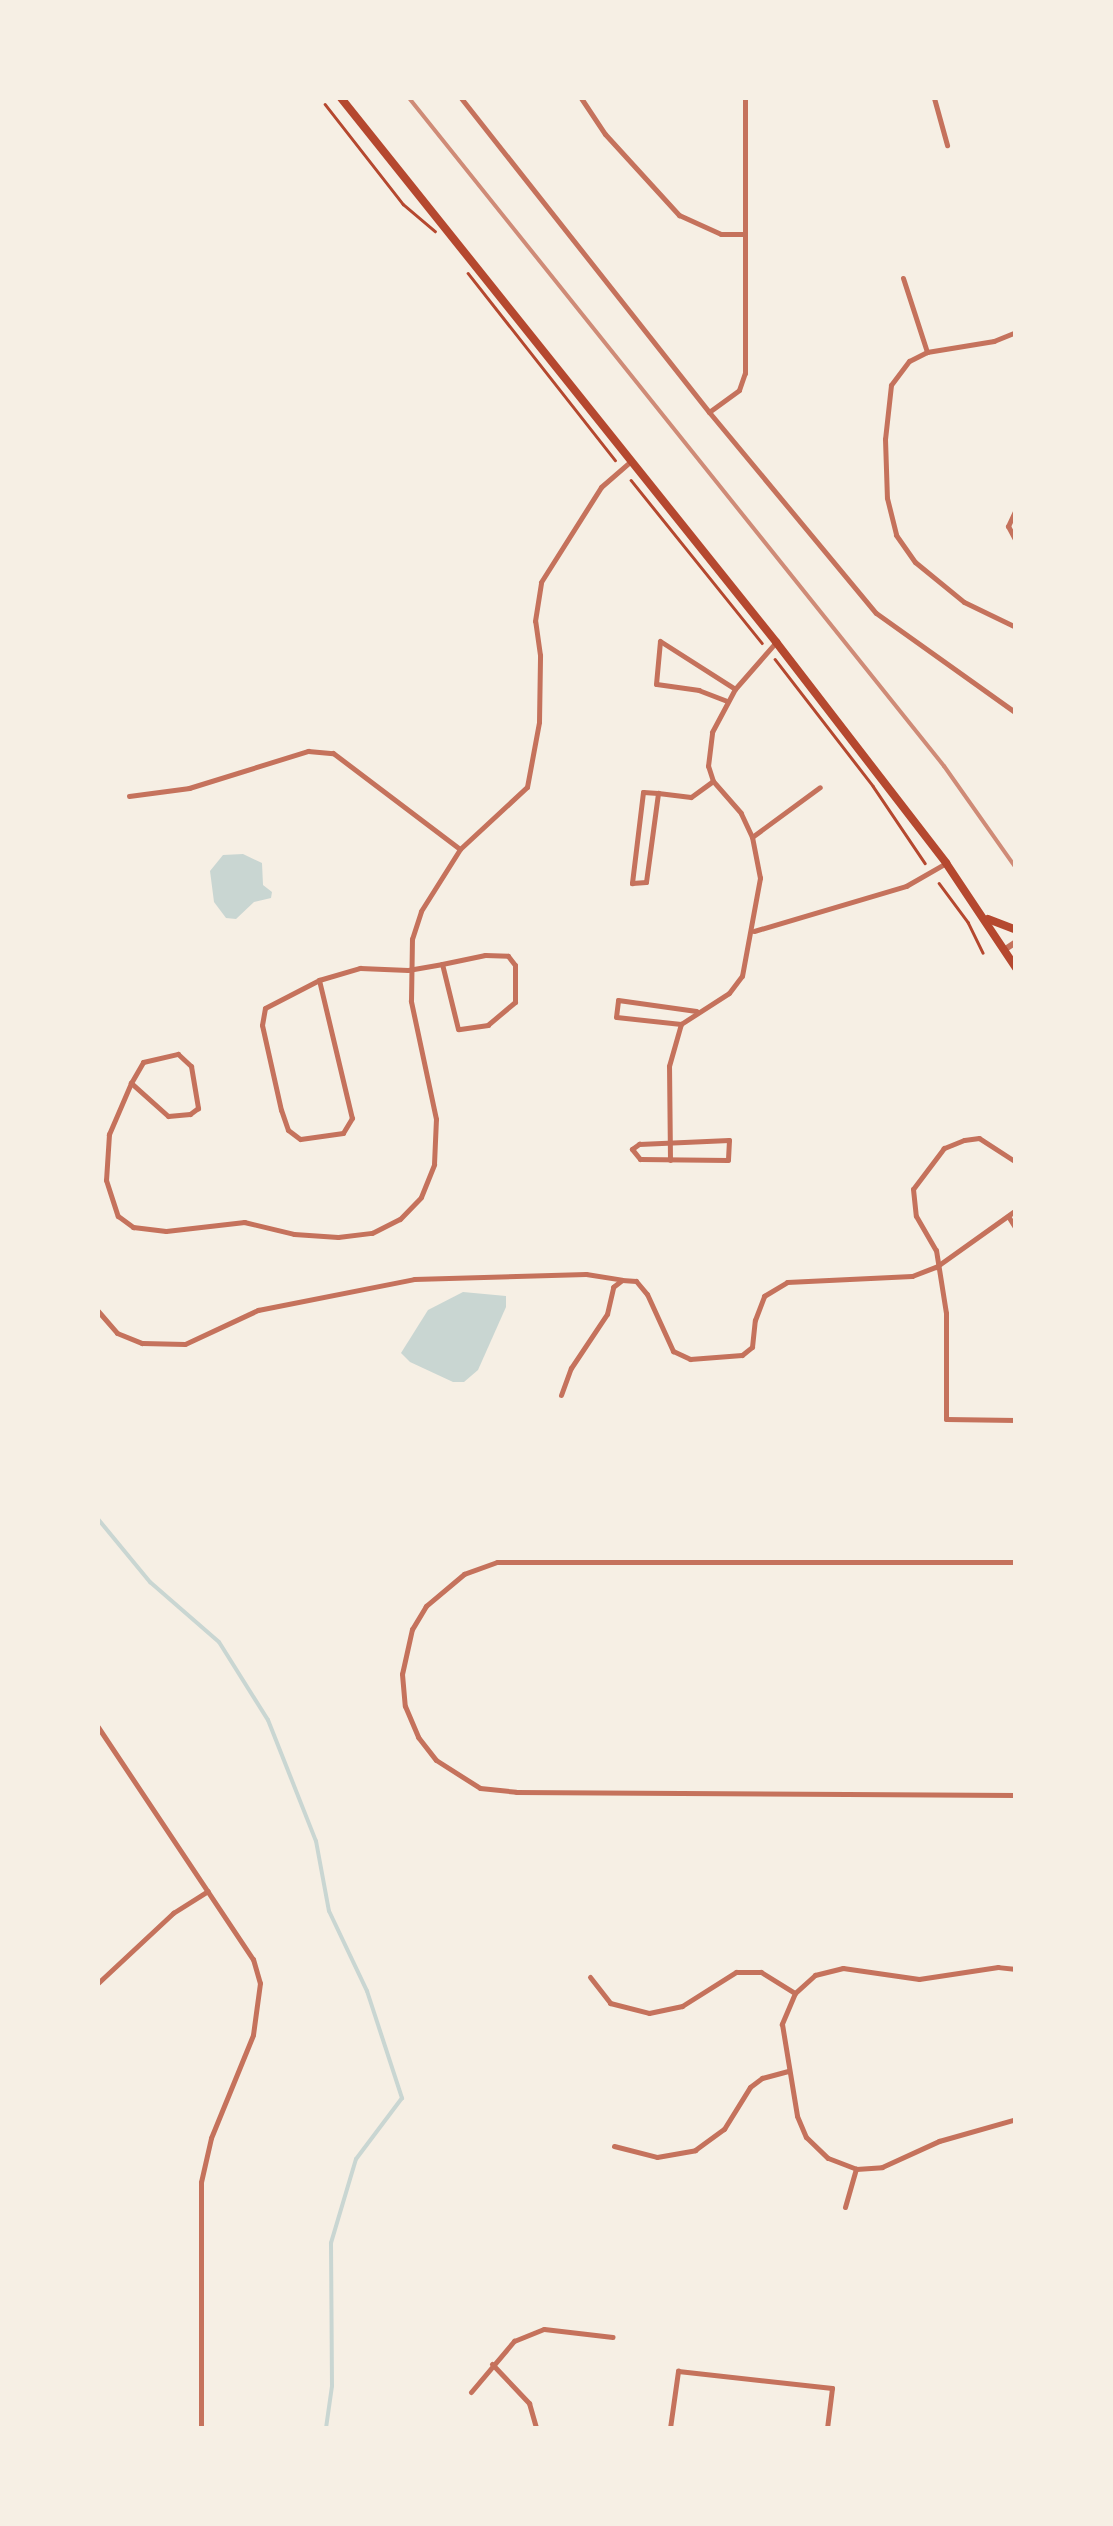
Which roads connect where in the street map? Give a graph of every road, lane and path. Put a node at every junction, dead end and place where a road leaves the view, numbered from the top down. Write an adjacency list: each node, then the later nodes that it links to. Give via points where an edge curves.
1 (341, 98): 16 (main road)
2 (461, 98): 14 (street)
3 (581, 98): 8 (street, via 679,215 721,234)
4 (746, 98): 8 (street)
5 (934, 98): 7 (street)
6 (325, 104): 9 (path, via 403,204)
7 (947, 145)
8 (744, 234): 14 (street, via 745,373 739,390)
9 (444, 240)
10 (466, 271): 15 (path)
11 (903, 278): 13 (street)
12 (1016, 332): 13 (street)
13 (927, 352): 20 (street, via 897,372 886,408 888,498 896,535 936,583)
14 (709, 412): 26 (street, via 876,614)
15 (614, 460)
16 (631, 462): 21 (main road); 32 (street, via 601,487 541,582 535,621 538,722 527,787)
17 (631, 480): 22 (path)
18 (1016, 509): 19 (street, via 1008,526)
19 (1016, 540)
20 (1016, 627)
21 (776, 642): 24 (street); 33 (main road)
22 (763, 644)
23 (775, 659): 34 (path)
24 (736, 688): 25 (street); 25 (street, via 660,641 656,684)
25 (727, 700): 27 (street, via 712,732)
26 (1016, 713)
27 (712, 781): 29 (street, via 691,797); 31 (street)
28 (820, 787): 31 (street)
29 (658, 793): 29 (street, via 642,792 632,883 646,882)
30 (129, 796): 32 (street, via 190,788 308,751 333,753)
31 (752, 837): 37 (street, via 760,878)
32 (460, 848): 44 (street, via 420,910)
33 (946, 863): 36 (main road); 37 (street, via 906,886)
34 (926, 864)
35 (939, 883): 41 (path)
36 (984, 916): 38 (main road); 40 (main road)
37 (754, 930): 46 (street, via 742,976)
38 (1016, 930)
39 (1016, 942): 40 (street)
40 (1004, 950): 43 (main road)
41 (983, 952)
42 (442, 964): 42 (street, via 458,1029 488,1025 515,1002 515,965 508,956); 44 (street)
43 (1016, 968)
44 (408, 970): 45 (street, via 360,968); 48 (street, via 436,1119 434,1164 421,1197 400,1219 372,1233 294,1234 244,1222 166,1231 134,1227 118,1216 106,1180 109,1134)
45 (319, 980): 45 (street, via 352,1118 343,1133 300,1140 288,1130 262,1025 265,1008)
46 (700, 1011): 47 (street); 47 (street, via 618,1000 618,1018)
47 (682, 1024): 49 (street, via 669,1066)
48 (130, 1083): 48 (street, via 143,1062 178,1054 190,1066 198,1108 168,1116)
49 (670, 1142): 50 (street); 50 (street, via 632,1149 640,1159); 50 (street, via 729,1140 728,1160)
50 (670, 1160)
51 (1016, 1162): 55 (street, via 979,1138 964,1140 944,1148 919,1176 913,1206 936,1250)
52 (1016, 1210): 53 (street)
53 (1008, 1216): 54 (street); 55 (street)
54 (1016, 1229)
55 (936, 1268): 56 (street, via 891,1280 787,1282 764,1296 752,1347 742,1356 690,1359 662,1336 647,1294 636,1282); 59 (street, via 946,1313 946,1419)
56 (622, 1280): 57 (street, via 586,1274 414,1280 258,1310 184,1344 142,1343 117,1333); 58 (street)
57 (98, 1312)
58 (561, 1394)
59 (1016, 1420)
60 (1016, 1562): 62 (street, via 497,1562 464,1574 426,1606 412,1629 402,1674 418,1737 436,1760 480,1788)
61 (98, 1727): 63 (street)
62 (1016, 1795)
63 (208, 1891): 66 (street, via 173,1913); 76 (street, via 253,1959 260,1984 254,2035 210,2138 201,2182)
64 (1016, 1969): 67 (street, via 919,1979 843,1968 816,1976)
65 (590, 1977): 67 (street, via 610,2003 648,2013 682,2006 736,1972 761,1972)
66 (98, 1983)
67 (795, 1993): 68 (street, via 782,2024)
68 (788, 2071): 70 (street, via 750,2088 724,2129 694,2150 657,2157); 71 (street, via 806,2137 828,2158)
69 (1016, 2118): 71 (street, via 882,2167)
70 (614, 2146)
71 (856, 2169): 72 (street)
72 (845, 2207)
73 (614, 2337): 74 (street, via 544,2329 514,2341)
74 (492, 2364): 75 (street); 77 (street, via 529,2403)
75 (471, 2392)
76 (201, 2428)
77 (536, 2428)
78 (670, 2428): 79 (street, via 678,2370 832,2388)
79 (827, 2428)

